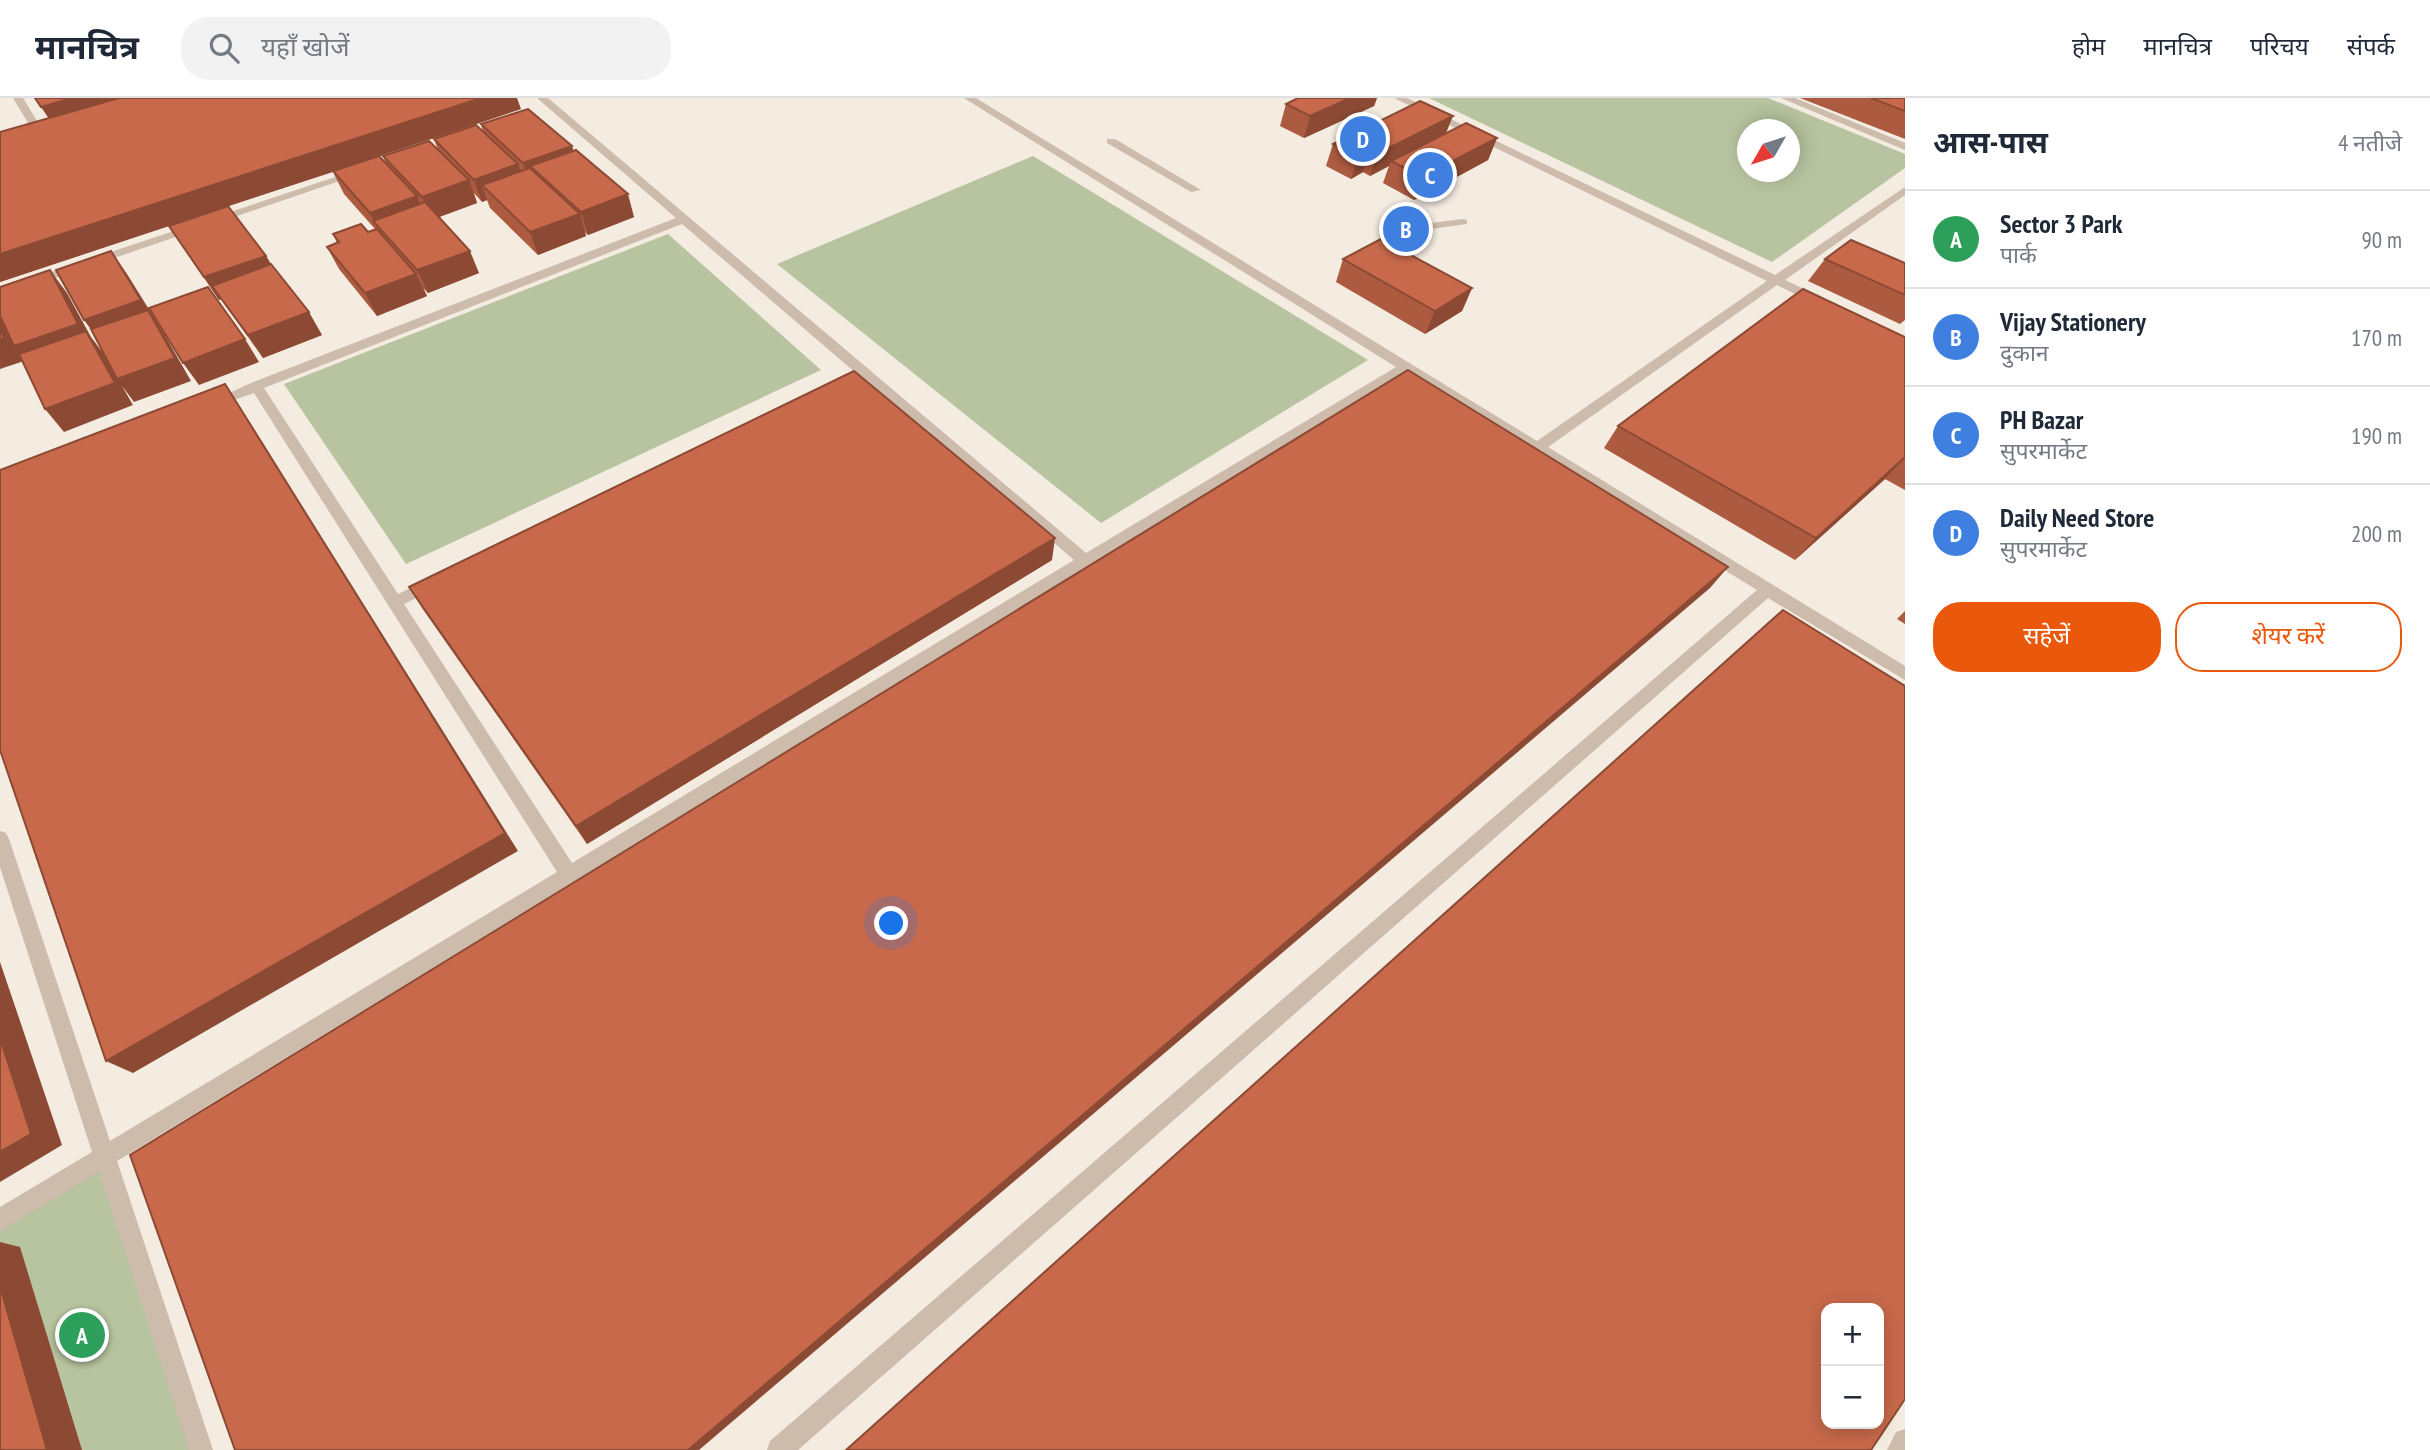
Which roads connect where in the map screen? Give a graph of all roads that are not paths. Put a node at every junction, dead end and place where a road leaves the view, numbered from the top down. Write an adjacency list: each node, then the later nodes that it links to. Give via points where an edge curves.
1 (18, 98): 6 (street, via 38,140)
2 (542, 98): 12 (street, via 547,110)
3 (969, 98): 18 (street)
4 (1399, 98): 15 (street)
5 (1786, 98): 8 (street)
6 (56, 135)
7 (1111, 141): 10 (street)
8 (1905, 146)
9 (369, 170): 16 (street)
10 (1195, 190)
11 (1905, 190): 15 (street)
12 (684, 219): 19 (street); 22 (street, via 862,379)
13 (1463, 222): 14 (street)
14 (1431, 226)
15 (1776, 280): 17 (street); 21 (street)
16 (0, 293)
17 (1835, 309)
18 (1405, 367): 21 (street); 22 (street)
19 (256, 386): 20 (street); 25 (street)
20 (205, 406)
21 (1537, 448): 24 (street)
22 (1085, 561): 28 (street)
23 (443, 579): 25 (street)
24 (1767, 590): 26 (street); 33 (street)
25 (393, 603): 28 (street)
26 (1905, 674)
27 (0, 839): 29 (street)
28 (569, 874): 29 (street)
29 (105, 1157): 30 (street); 32 (street)
30 (0, 1220)
31 (1905, 1441): 34 (street)
32 (201, 1450)
33 (779, 1450)
34 (1899, 1450)

